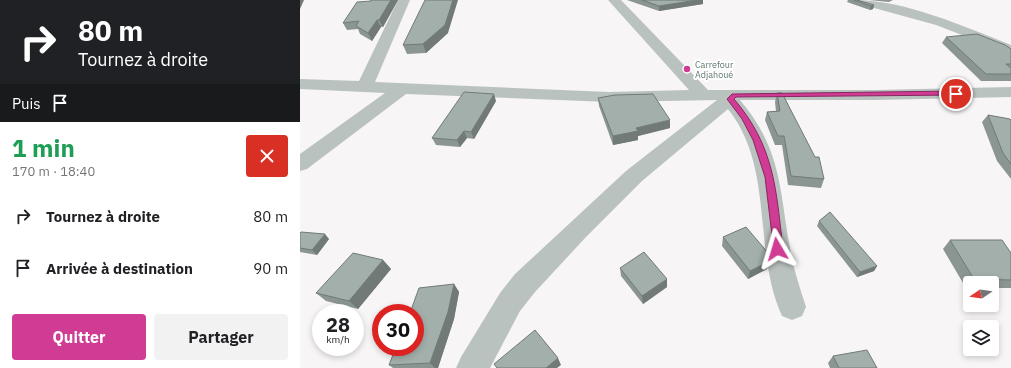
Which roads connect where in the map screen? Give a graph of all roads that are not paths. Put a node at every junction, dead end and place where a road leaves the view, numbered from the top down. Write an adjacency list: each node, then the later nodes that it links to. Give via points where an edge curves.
1 (404, 0): 6 (street)
2 (614, 0): 9 (street)
3 (860, 0): 4 (street, via 941,22)
4 (1011, 50)
5 (300, 84): 6 (street)
6 (365, 86): 7 (street)
7 (403, 88): 9 (street, via 609,97); 11 (street)
8 (1011, 92): 10 (street)
9 (703, 95): 10 (street)
10 (732, 97): 12 (street, via 746,118 770,177 777,249); 13 (street, via 634,176 525,283 510,302 494,334)
11 (300, 164)
12 (792, 307)
13 (472, 368)

